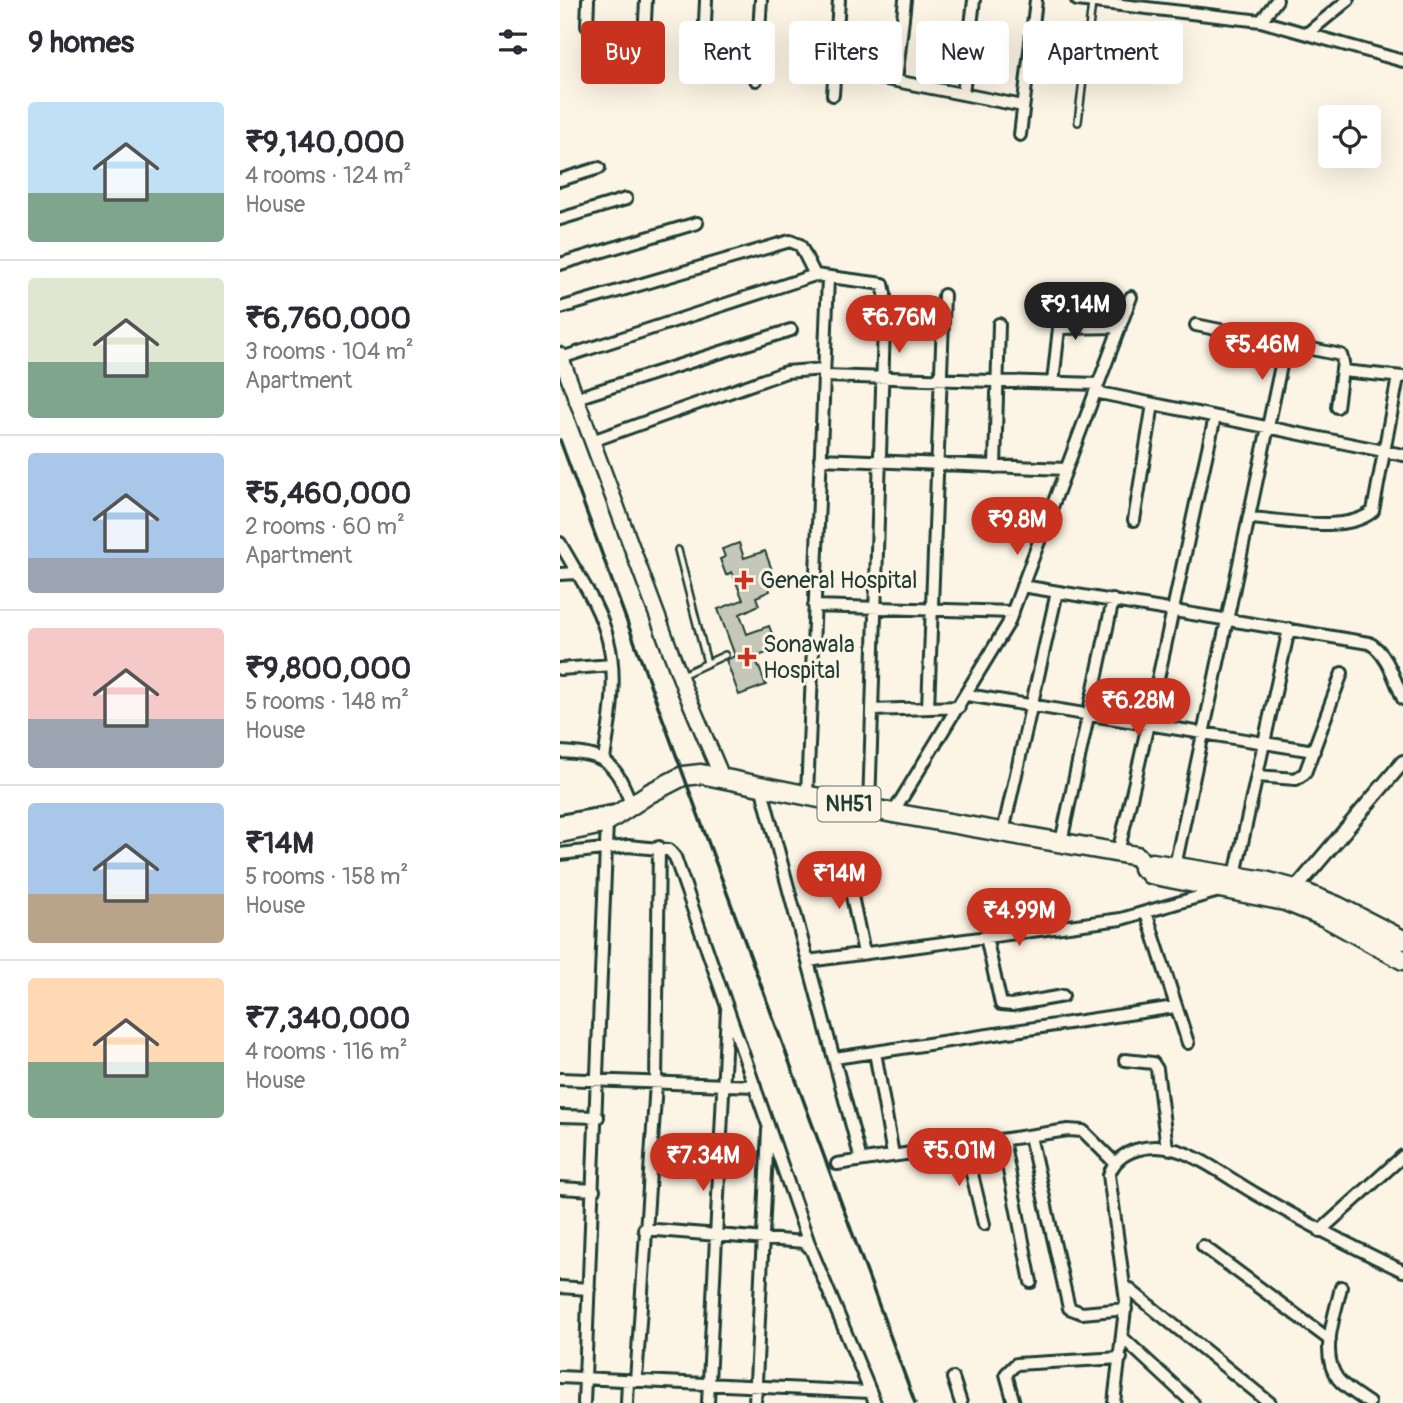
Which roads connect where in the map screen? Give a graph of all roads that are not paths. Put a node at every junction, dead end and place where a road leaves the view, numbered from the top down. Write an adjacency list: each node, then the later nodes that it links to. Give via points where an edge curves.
1 (588, 0): 13 (street)
2 (646, 0): 14 (street)
3 (706, 0): 15 (street)
4 (761, 0): 16 (street)
5 (839, 0): 17 (street)
6 (905, 0): 19 (street)
7 (974, 0): 24 (street)
8 (1036, 0): 26 (street)
9 (1077, 0): 12 (street)
10 (1278, 0): 18 (street)
11 (1348, 0): 20 (street)
12 (1092, 2): 18 (street); 27 (lane)
13 (587, 21)
14 (645, 21)
15 (705, 21)
16 (760, 21)
17 (838, 21)
18 (1261, 21): 20 (street)
19 (902, 27)
20 (1309, 32): 21 (street)
21 (1403, 61)
22 (902, 82): 24 (street)
23 (834, 84): 25 (street)
24 (963, 94): 26 (street)
25 (834, 95)
26 (1023, 106): 28 (street)
27 (1079, 121)
28 (1020, 135)
29 (598, 168): 30 (street)
30 (560, 180)
31 (626, 199): 32 (street)
32 (560, 219)
33 (697, 223): 34 (street)
34 (560, 264)
35 (815, 275): 36 (street); 39 (street, via 800,245 785,242); 45 (street)
36 (828, 278): 47 (street); 48 (street, via 883,284)
37 (944, 295): 50 (street)
38 (1131, 297): 42 (street)
39 (560, 308)
40 (999, 324): 51 (street)
41 (1196, 325): 44 (street)
42 (1120, 327): 52 (street, via 1059,328); 53 (street)
43 (791, 330): 54 (street)
44 (1286, 342): 46 (street, via 1341,355); 58 (street)
45 (561, 356): 54 (main road)
46 (1342, 371): 49 (street); 56 (street)
47 (824, 373): 48 (street); 59 (street, via 786,372); 62 (street)
48 (883, 377): 50 (street); 63 (street)
49 (1401, 377): 60 (street)
50 (941, 379): 51 (street); 64 (street)
51 (997, 380): 52 (street); 65 (street)
52 (1052, 382): 53 (street)
53 (1097, 388): 55 (street); 66 (street)
54 (576, 398): 59 (main road)
55 (1153, 404): 57 (street); 68 (street)
56 (1336, 407)
57 (1215, 416): 58 (street); 79 (street)
58 (1269, 428): 60 (street); 67 (street)
59 (592, 441): 88 (main road)
60 (1386, 452): 61 (street); 67 (street, via 1377,503 1365,518 1337,524)
61 (1403, 456)
62 (820, 459): 63 (street); 76 (street)
63 (880, 462): 64 (street); 77 (street)
64 (937, 464): 65 (street); 78 (street)
65 (995, 467): 66 (street)
66 (1066, 469): 73 (street)
67 (1250, 518): 81 (street)
68 (1134, 520)
69 (560, 543): 71 (street)
70 (678, 550): 84 (lane)
71 (577, 573): 72 (street); 85 (street, via 599,614)
72 (560, 575)
73 (1022, 586): 74 (street); 80 (street)
74 (1057, 592): 75 (street); 91 (street)
75 (1113, 600): 79 (street); 95 (street)
76 (814, 606): 77 (street); 106 (street)
77 (875, 608): 78 (street); 94 (street)
78 (932, 609): 80 (street); 93 (street)
79 (1172, 609): 81 (street); 96 (street)
80 (1013, 612): 89 (street)
81 (1228, 618): 82 (street); 97 (street)
82 (1289, 629): 90 (street, via 1378,647); 98 (street)
83 (725, 655): 84 (lane)
84 (707, 663): 88 (lane)
85 (612, 665): 86 (street); 101 (street)
86 (560, 668)
87 (1342, 673): 99 (street)
88 (680, 676): 103 (main road)
89 (967, 695): 91 (street); 92 (street)
90 (1403, 699)
91 (1029, 705): 95 (street); 112 (street)
92 (960, 707): 93 (street); 109 (street)
93 (928, 708): 94 (street)
94 (872, 710): 107 (street)
95 (1090, 715): 96 (street); 113 (street)
96 (1150, 724): 97 (street); 116 (street)
97 (1203, 733): 98 (street); 119 (street)
98 (1264, 744): 99 (street); 104 (street)
99 (1314, 751): 104 (street, via 1301,777)
100 (560, 752): 101 (street, via 590,753)
101 (604, 760): 108 (street, via 621,779)
102 (1403, 762): 123 (street)
103 (721, 775): 105 (highway, NH51); 108 (highway, NH51, via 682,776)
104 (1257, 776): 121 (street)
105 (761, 786): 106 (highway, NH51); 129 (street)
106 (807, 795): 107 (highway, NH51)
107 (869, 808): 109 (highway, NH51)
108 (620, 812): 110 (street); 111 (highway, NH51); 115 (street)
109 (892, 813): 112 (highway, NH51)
110 (560, 821)
111 (560, 832)
112 (1003, 832): 113 (highway, NH51)
113 (1061, 842): 116 (highway, NH51)
114 (659, 847): 115 (street); 131 (street, via 669,849 683,872); 139 (street)
115 (607, 848): 117 (street); 138 (street)
116 (1118, 852): 120 (highway, NH51, via 1137,856)
117 (560, 854)
118 (845, 863): 127 (street)
119 (1175, 866): 120 (highway, NH51, via 1152,863); 121 (highway, NH51)
120 (1143, 868): 122 (highway, NH51, via 1150,874)
121 (1235, 875): 123 (highway, NH51)
122 (1220, 891): 123 (highway, NH51); 124 (street)
123 (1290, 895): 126 (highway, NH51, via 1336,906); 128 (highway, NH51)
124 (1146, 912): 125 (street); 132 (street)
125 (986, 937): 127 (street); 130 (street, via 1001,1003)
126 (1403, 940)
127 (864, 953): 129 (street)
128 (1403, 960)
129 (808, 961): 135 (street)
130 (1063, 996)
131 (727, 1003): 140 (street); 141 (street)
132 (1175, 1007): 133 (street); 134 (street)
133 (1188, 1043)
134 (875, 1052): 135 (street); 149 (street)
135 (835, 1058): 151 (street)
136 (1125, 1060): 148 (street, via 1147,1060 1157,1069)
137 (560, 1079): 138 (street)
138 (599, 1082): 139 (street); 143 (street)
139 (656, 1083): 140 (street); 157 (street)
140 (724, 1085): 141 (street); 159 (street)
141 (755, 1086): 144 (street)
142 (560, 1116): 143 (street)
143 (598, 1117): 155 (street)
144 (768, 1124): 160 (street); 162 (street)
145 (1030, 1136): 146 (street); 152 (street, via 1083,1131); 169 (street, via 1069,1308 1082,1313)
146 (1003, 1140): 147 (street); 164 (street)
147 (965, 1145): 149 (street); 156 (street)
148 (1167, 1148): 152 (street, via 1134,1151); 158 (street, via 1180,1151)
149 (892, 1156): 151 (street)
150 (1403, 1156): 158 (street)
151 (861, 1160): 153 (street)
152 (1114, 1161): 165 (street, via 1109,1192)
153 (836, 1164)
154 (560, 1188): 155 (street)
155 (594, 1190): 168 (street)
156 (984, 1224)
157 (644, 1229): 159 (street); 176 (street)
158 (1320, 1231): 163 (street)
159 (717, 1234): 160 (street); 177 (street)
160 (763, 1237): 162 (street, via 798,1240); 178 (street)
161 (1203, 1246): 171 (street)
162 (811, 1249): 179 (street)
163 (1403, 1271)
164 (1031, 1282)
165 (1124, 1285): 169 (street); 188 (street)
166 (560, 1287): 168 (street)
167 (1341, 1287): 171 (street)
168 (589, 1289): 174 (street)
169 (1126, 1309): 170 (street)
170 (1124, 1339): 172 (street); 187 (street)
171 (1330, 1340): 189 (street, via 1329,1364 1339,1381)
172 (1121, 1358): 185 (street, via 1016,1364 1006,1374); 186 (street)
173 (560, 1377): 174 (street)
174 (585, 1378): 176 (street); 180 (street)
175 (953, 1378): 184 (street)
176 (632, 1380): 177 (street); 181 (street)
177 (709, 1384): 178 (street); 182 (street)
178 (756, 1387): 179 (street); 183 (street)
179 (872, 1397)
180 (584, 1403)
181 (627, 1403)
182 (708, 1403)
183 (755, 1403)
184 (961, 1403)
185 (1014, 1403)
186 (1114, 1403)
187 (1192, 1403)
188 (1270, 1403)
189 (1369, 1403)

